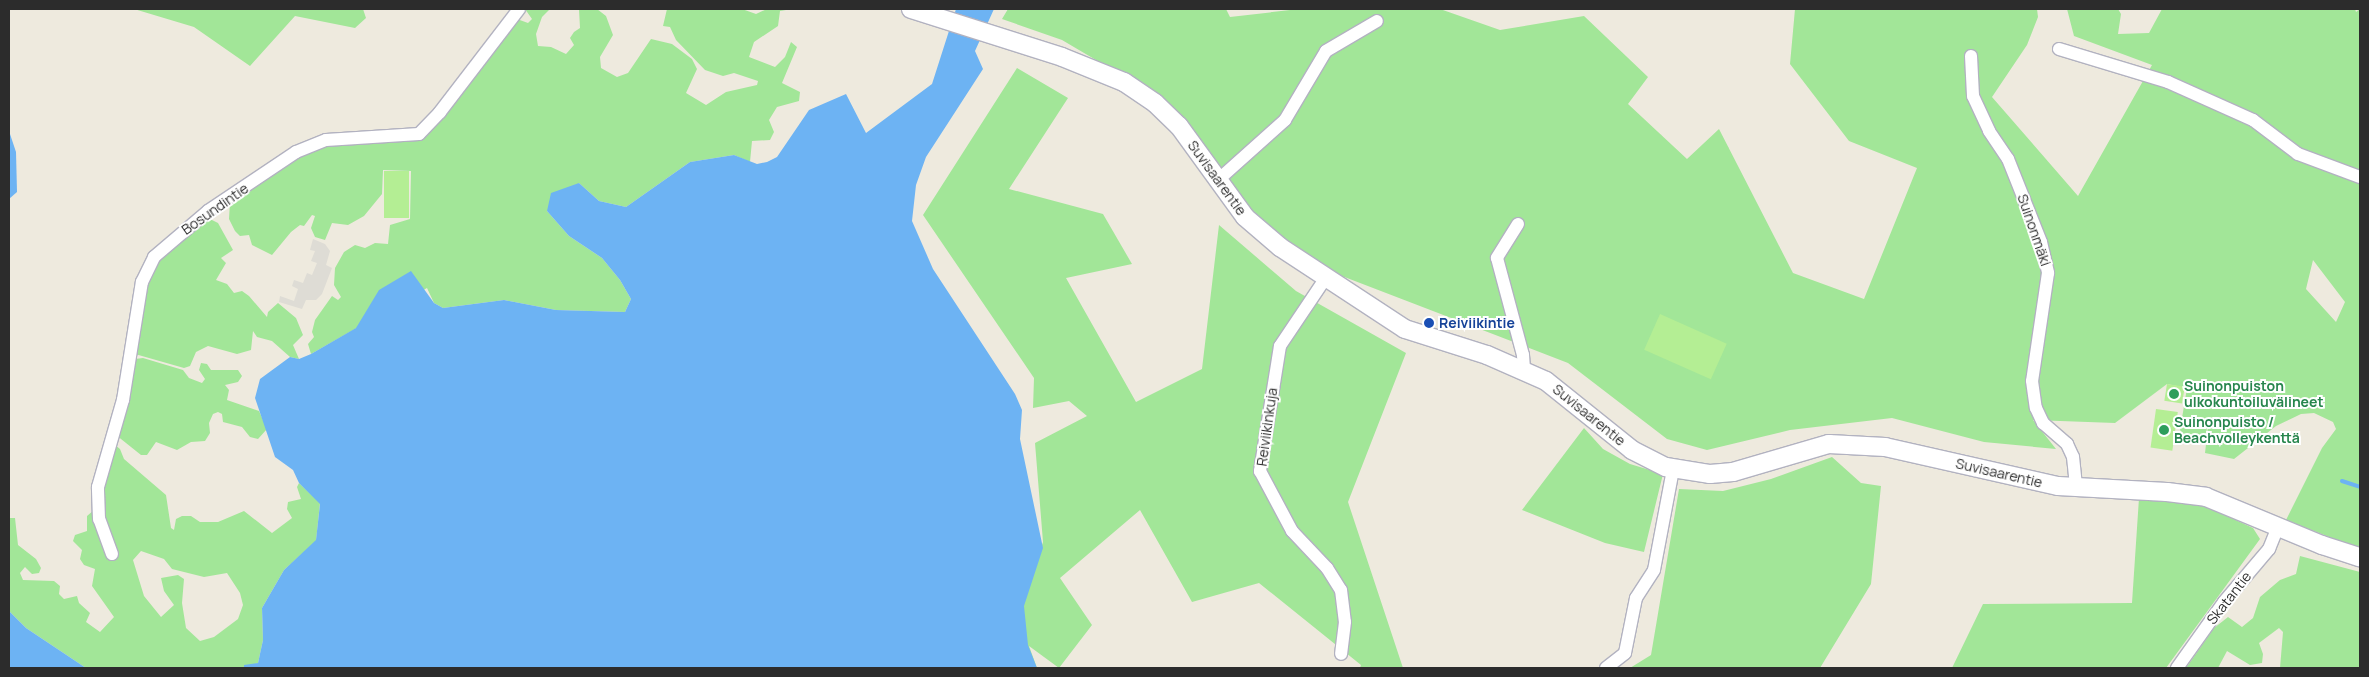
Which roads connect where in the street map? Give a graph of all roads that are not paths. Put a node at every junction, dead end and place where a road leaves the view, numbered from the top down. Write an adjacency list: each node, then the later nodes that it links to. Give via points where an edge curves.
1 (519, 9): 14 (street, Bosundintie, via 440,112 419,134 326,140 296,152 208,211 154,257 142,282 123,400 98,487 99,519)
2 (913, 9): 7 (street, Suvisaarentie, via 1089,66 1140,92 1179,126)
3 (1377, 21): 7 (street, via 1326,51 1285,120)
4 (2059, 48): 6 (street, via 2168,82 2253,120 2298,154)
5 (1971, 56): 12 (street, Suinonmäki, via 1974,96 1989,131 2008,159 2041,242 2048,273 2032,381 2036,408 2043,423 2067,444 2073,457)
6 (2360, 177)
7 (1218, 180): 9 (street, Suvisaarentie, via 1257,229)
8 (1518, 224): 10 (street, via 1497,258 1523,355)
9 (1325, 279): 10 (street, Suvisaarentie, via 1418,335); 16 (street, Reiviikinkuja, via 1280,346 1260,472 1292,531 1327,568 1341,590 1345,622)
10 (1524, 370): 11 (street, Suvisaarentie, via 1564,392 1632,450)
11 (1673, 469): 12 (street, Suvisaarentie, via 1693,474 1733,472 1799,450 1843,443 1908,451 2016,478); 17 (street, via 1654,570 1636,598 1625,653)
12 (2076, 488): 13 (street, Suvisaarentie, via 2187,493 2226,504)
13 (2278, 527): 15 (street, Suvisaarentie); 18 (street, Skatantie, via 2269,549 2224,602)
14 (112, 554)
15 (2360, 557)
16 (1341, 654)
17 (1606, 668)
18 (2177, 668)

